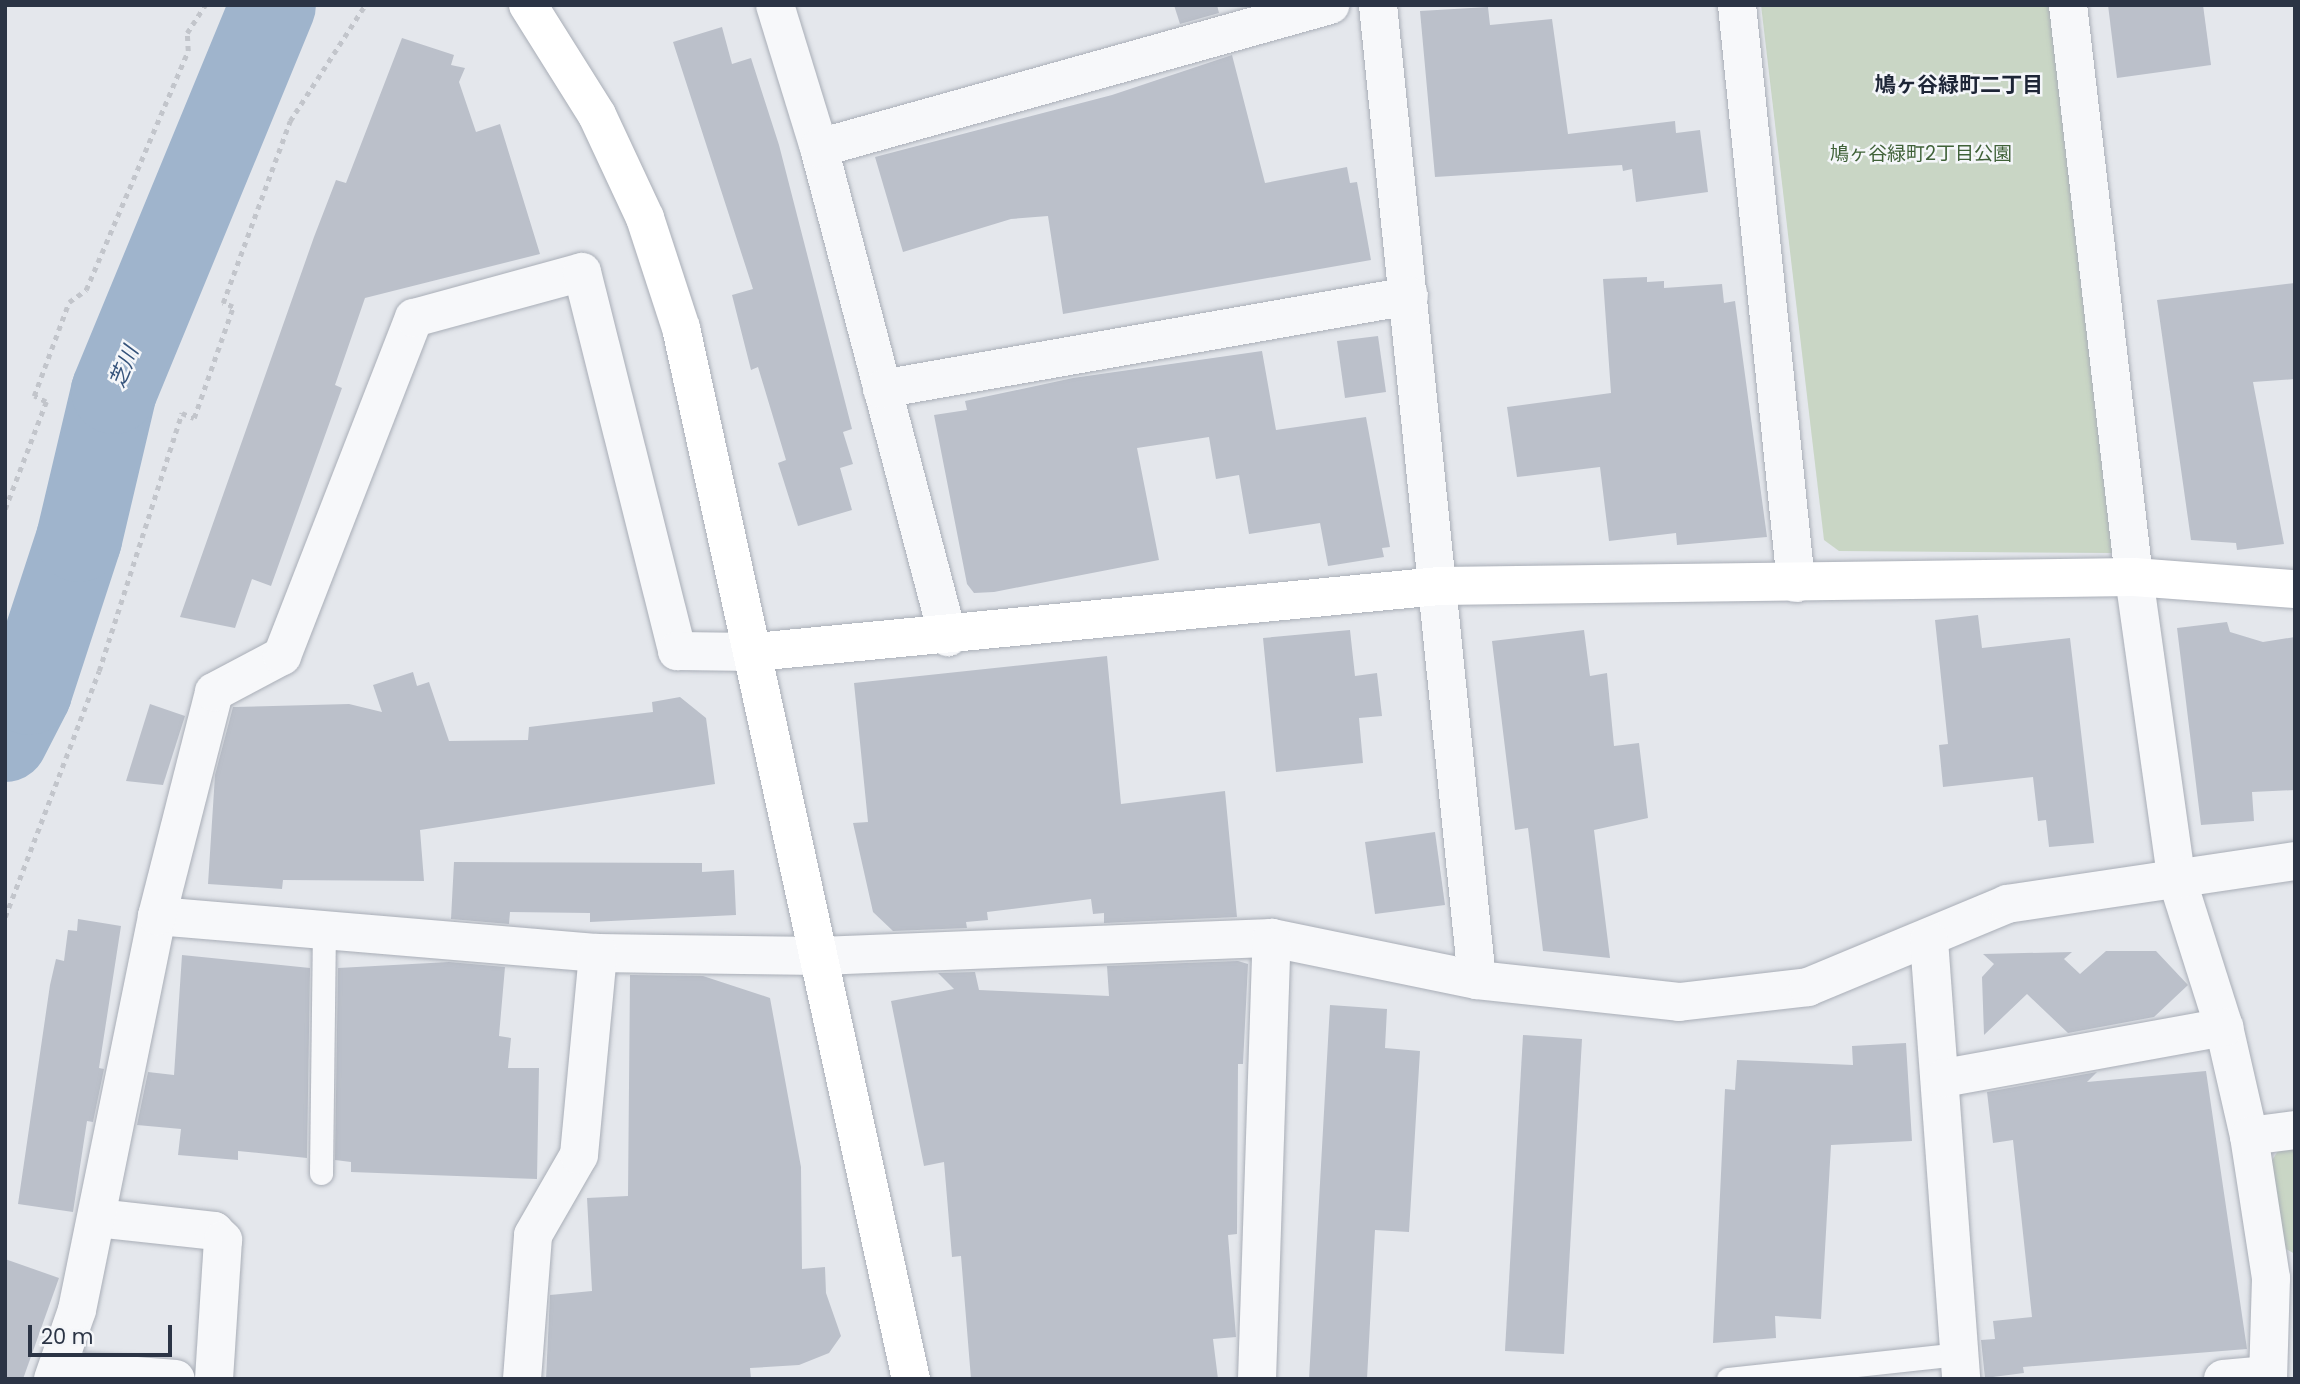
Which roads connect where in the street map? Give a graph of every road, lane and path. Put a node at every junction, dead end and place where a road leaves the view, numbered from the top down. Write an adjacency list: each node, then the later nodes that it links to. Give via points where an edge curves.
1 (205, 5): 12 (path, via 187,33 188,51 86,290 69,302 34,396 46,402)
2 (365, 5): 22 (path, via 290,121 223,303 233,307 194,418 182,413 99,671)
3 (528, 5): 18 (street, via 597,114 645,218 681,328)
4 (775, 5): 9 (street)
5 (1330, 5): 9 (street)
6 (1378, 5): 10 (street)
7 (1737, 5): 14 (street)
8 (2068, 5): 13 (street)
9 (819, 148): 11 (street)
10 (1409, 296): 11 (street); 15 (street)
11 (882, 389): 17 (street)
12 (5, 509)
13 (2134, 577): 14 (street); 16 (street); 20 (street)
14 (1796, 583): 15 (street)
15 (1439, 586): 17 (street); 28 (street)
16 (2295, 589)
17 (948, 637): 18 (street)
18 (755, 652): 21 (street, via 677,651 582,272 414,318 282,656 214,692); 27 (street)
19 (2295, 861): 20 (street)
20 (2176, 876): 25 (street, via 2007,904); 29 (street)
21 (157, 916): 23 (street); 34 (street)
22 (5, 917)
23 (324, 931): 26 (street); 33 (lane)
24 (1272, 938): 27 (street); 28 (street); 43 (street)
25 (1929, 940): 28 (street, via 1808,987 1679,1002); 30 (street)
26 (598, 953): 27 (street); 42 (street, via 579,1155 533,1235)
27 (820, 956): 38 (street)
28 (1478, 980)
29 (2224, 1027): 30 (street); 32 (street)
30 (1944, 1078): 36 (street)
31 (2295, 1130): 32 (street)
32 (2249, 1136): 35 (street)
33 (321, 1173)
34 (97, 1218): 37 (street); 41 (street, via 214,1231 223,1240)
35 (2283, 1277): 39 (street)
36 (1960, 1366): 44 (lane)
37 (55, 1374): 40 (street)
38 (902, 1377)
39 (2268, 1377): 45 (street)
40 (176, 1379)
41 (214, 1379)
42 (522, 1379)
43 (1257, 1379)
44 (1728, 1379)
45 (2223, 1379)

